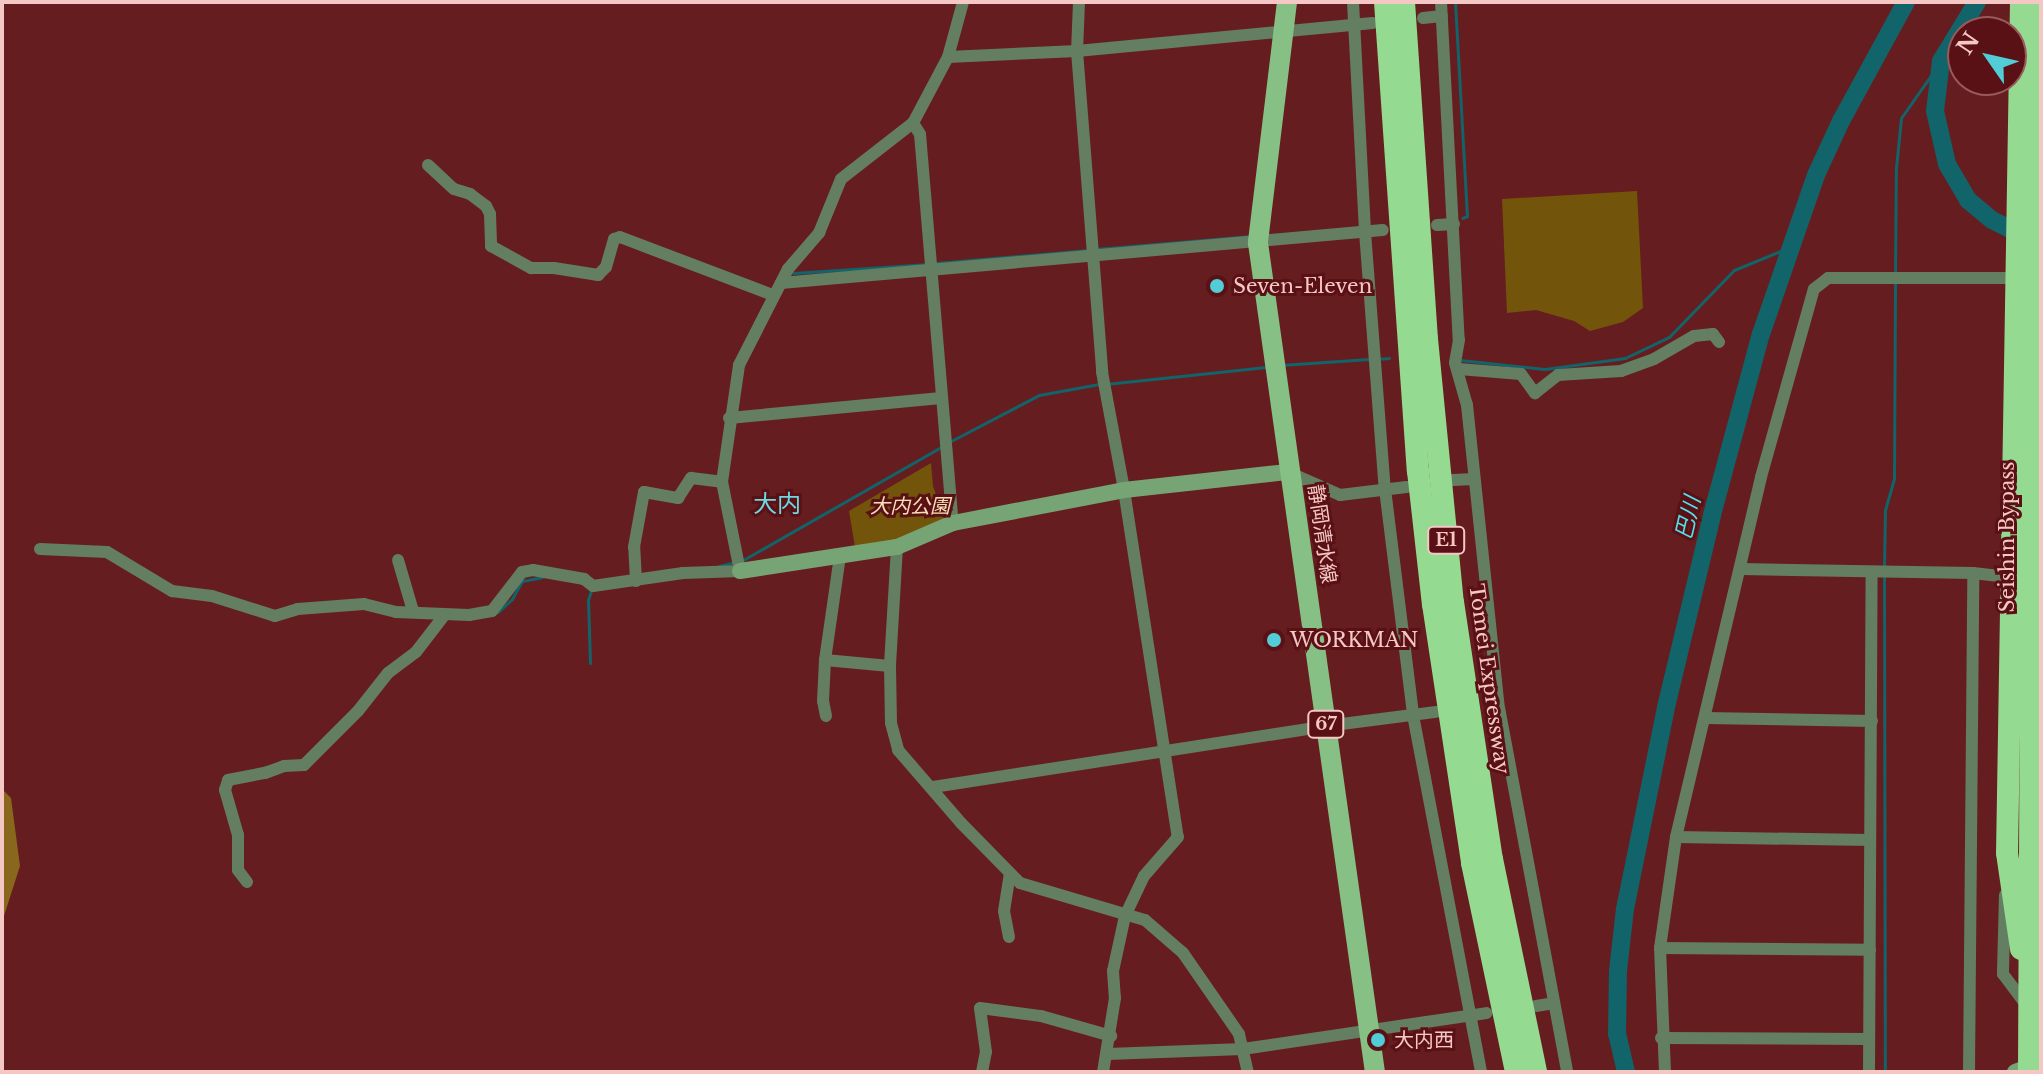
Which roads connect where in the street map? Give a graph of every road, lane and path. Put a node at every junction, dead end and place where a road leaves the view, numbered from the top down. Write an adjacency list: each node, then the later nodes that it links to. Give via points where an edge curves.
1 (963, 2): 15 (street)
2 (1079, 2): 14 (street)
3 (1287, 2): 13 (main road, 静岡清水線 / 67)
4 (1353, 2): 12 (street)
5 (1385, 2): 92 (highway, E1, via 1417,457 1433,604 1472,863)
6 (1404, 2): 93 (highway, Tomei Expressway / E1, via 1427,339 1453,602 1492,859)
7 (2021, 2): 26 (highway)
8 (2034, 2): 26 (highway, Seishin Bypass, bridge)
9 (1441, 9): 10 (street); 18 (street)
10 (1423, 18)
11 (1373, 23): 12 (street)
12 (1354, 25): 13 (street); 21 (street)
13 (1284, 31): 14 (street); 22 (main road, 静岡清水線 / 67)
14 (1077, 51): 15 (street); 23 (street)
15 (948, 57): 16 (street)
16 (913, 123): 24 (street, via 920,134); 25 (street, via 841,179 819,233)
17 (428, 165): 27 (street, via 454,189 486,206 491,246 531,268 598,275 606,267 614,239 620,237)
18 (1454, 224): 19 (street); 29 (street)
19 (1437, 225)
20 (1383, 230): 21 (street)
21 (1365, 232): 22 (street); 37 (street)
22 (1258, 243): 23 (street); 32 (main road, 静岡清水線 / 67)
23 (1094, 256): 24 (street); 38 (street, via 1102,372)
24 (930, 271): 25 (street); 30 (street)
25 (781, 283): 27 (street)
26 (2028, 286): 44 (street, via 1828,278 1814,289); 48 (highway); 73 (highway, bridge, via 2018,534); 86 (highway, Seishin Bypass, bridge)
27 (773, 295): 31 (street, via 739,365)
28 (1719, 342): 29 (street, via 1713,334 1694,336 1621,371 1558,375 1535,393 1521,374)
29 (1457, 361): 33 (street)
30 (941, 398): 31 (street); 39 (street)
31 (729, 418): 35 (street)
32 (1288, 472): 37 (street, via 1340,495); 38 (street); 62 (main road, 静岡清水線 / 67)
33 (1474, 479): 34 (street); 55 (street)
34 (1453, 480)
35 (722, 482): 45 (street); 50 (street, via 691,478 678,498 644,492 634,547)
36 (1407, 487): 37 (street)
37 (1385, 489): 58 (street)
38 (1124, 490): 39 (street); 63 (street)
39 (953, 523): 40 (street)
40 (897, 547): 42 (street); 54 (street)
41 (40, 549): 51 (street, via 107,552 172,591 212,596 275,616 364,604)
42 (840, 556): 45 (street); 53 (street)
43 (398, 560): 51 (street)
44 (1741, 569): 46 (street); 60 (street)
45 (740, 571): 50 (street)
46 (1872, 573): 47 (street); 61 (street)
47 (1973, 573): 48 (street); 97 (street)
48 (2012, 578): 49 (street); 67 (highway)
49 (2041, 578)
50 (636, 581): 52 (street, via 593,586 584,579 522,572 492,611)
51 (413, 611): 52 (street)
52 (443, 617): 69 (street, via 416,652 388,673 304,765 228,780 225,790 238,835 238,870)
53 (825, 660): 54 (street); 59 (street)
54 (890, 666): 64 (street, via 891,723 898,750)
55 (1498, 702): 56 (street); 76 (street)
56 (1483, 704)
57 (1436, 712): 58 (street)
58 (1413, 715): 62 (street); 79 (street)
59 (826, 716)
60 (1705, 718): 61 (street); 65 (street)
61 (1872, 721): 66 (street)
62 (1326, 726): 63 (street); 80 (main road, 静岡清水線 / 67)
63 (1165, 752): 64 (street); 70 (street, via 1178,837 1144,876)
64 (933, 787): 68 (street)
65 (1676, 837): 66 (street); 72 (street)
66 (1870, 840): 74 (street)
67 (2009, 865): 73 (highway); 75 (street, via 2003,974)
68 (1010, 875): 70 (street, via 1032,888); 71 (street, via 1004,911)
69 (247, 882)
70 (1125, 916): 81 (street, via 1113,971); 84 (street, via 1145,920 1183,953 1239,1034)
71 (1009, 937)
72 (1660, 948): 74 (street); 82 (street)
73 (2021, 949): 75 (highway)
74 (1870, 950): 83 (street)
75 (2023, 1001): 86 (highway)
76 (1554, 1003): 77 (street); 94 (street)
77 (1536, 1006)
78 (1486, 1013): 79 (street)
79 (1469, 1016): 80 (street); 91 (street)
80 (1369, 1031): 84 (street); 90 (main road, 静岡清水線 / 67)
81 (1111, 1036): 85 (street); 87 (street, via 1041,1016 980,1008 986,1052)
82 (1661, 1038): 83 (street); 95 (street)
83 (1869, 1039): 96 (street)
84 (1243, 1049): 85 (street); 89 (street)
85 (1108, 1054): 88 (street)
86 (2027, 1069)
87 (982, 1072)
88 (1103, 1072)
89 (1248, 1072)
90 (1375, 1072)
91 (1481, 1072)
92 (1516, 1072)
93 (1536, 1072)
94 (1567, 1072)
95 (1665, 1072)
96 (1869, 1072)
97 (1969, 1072)

